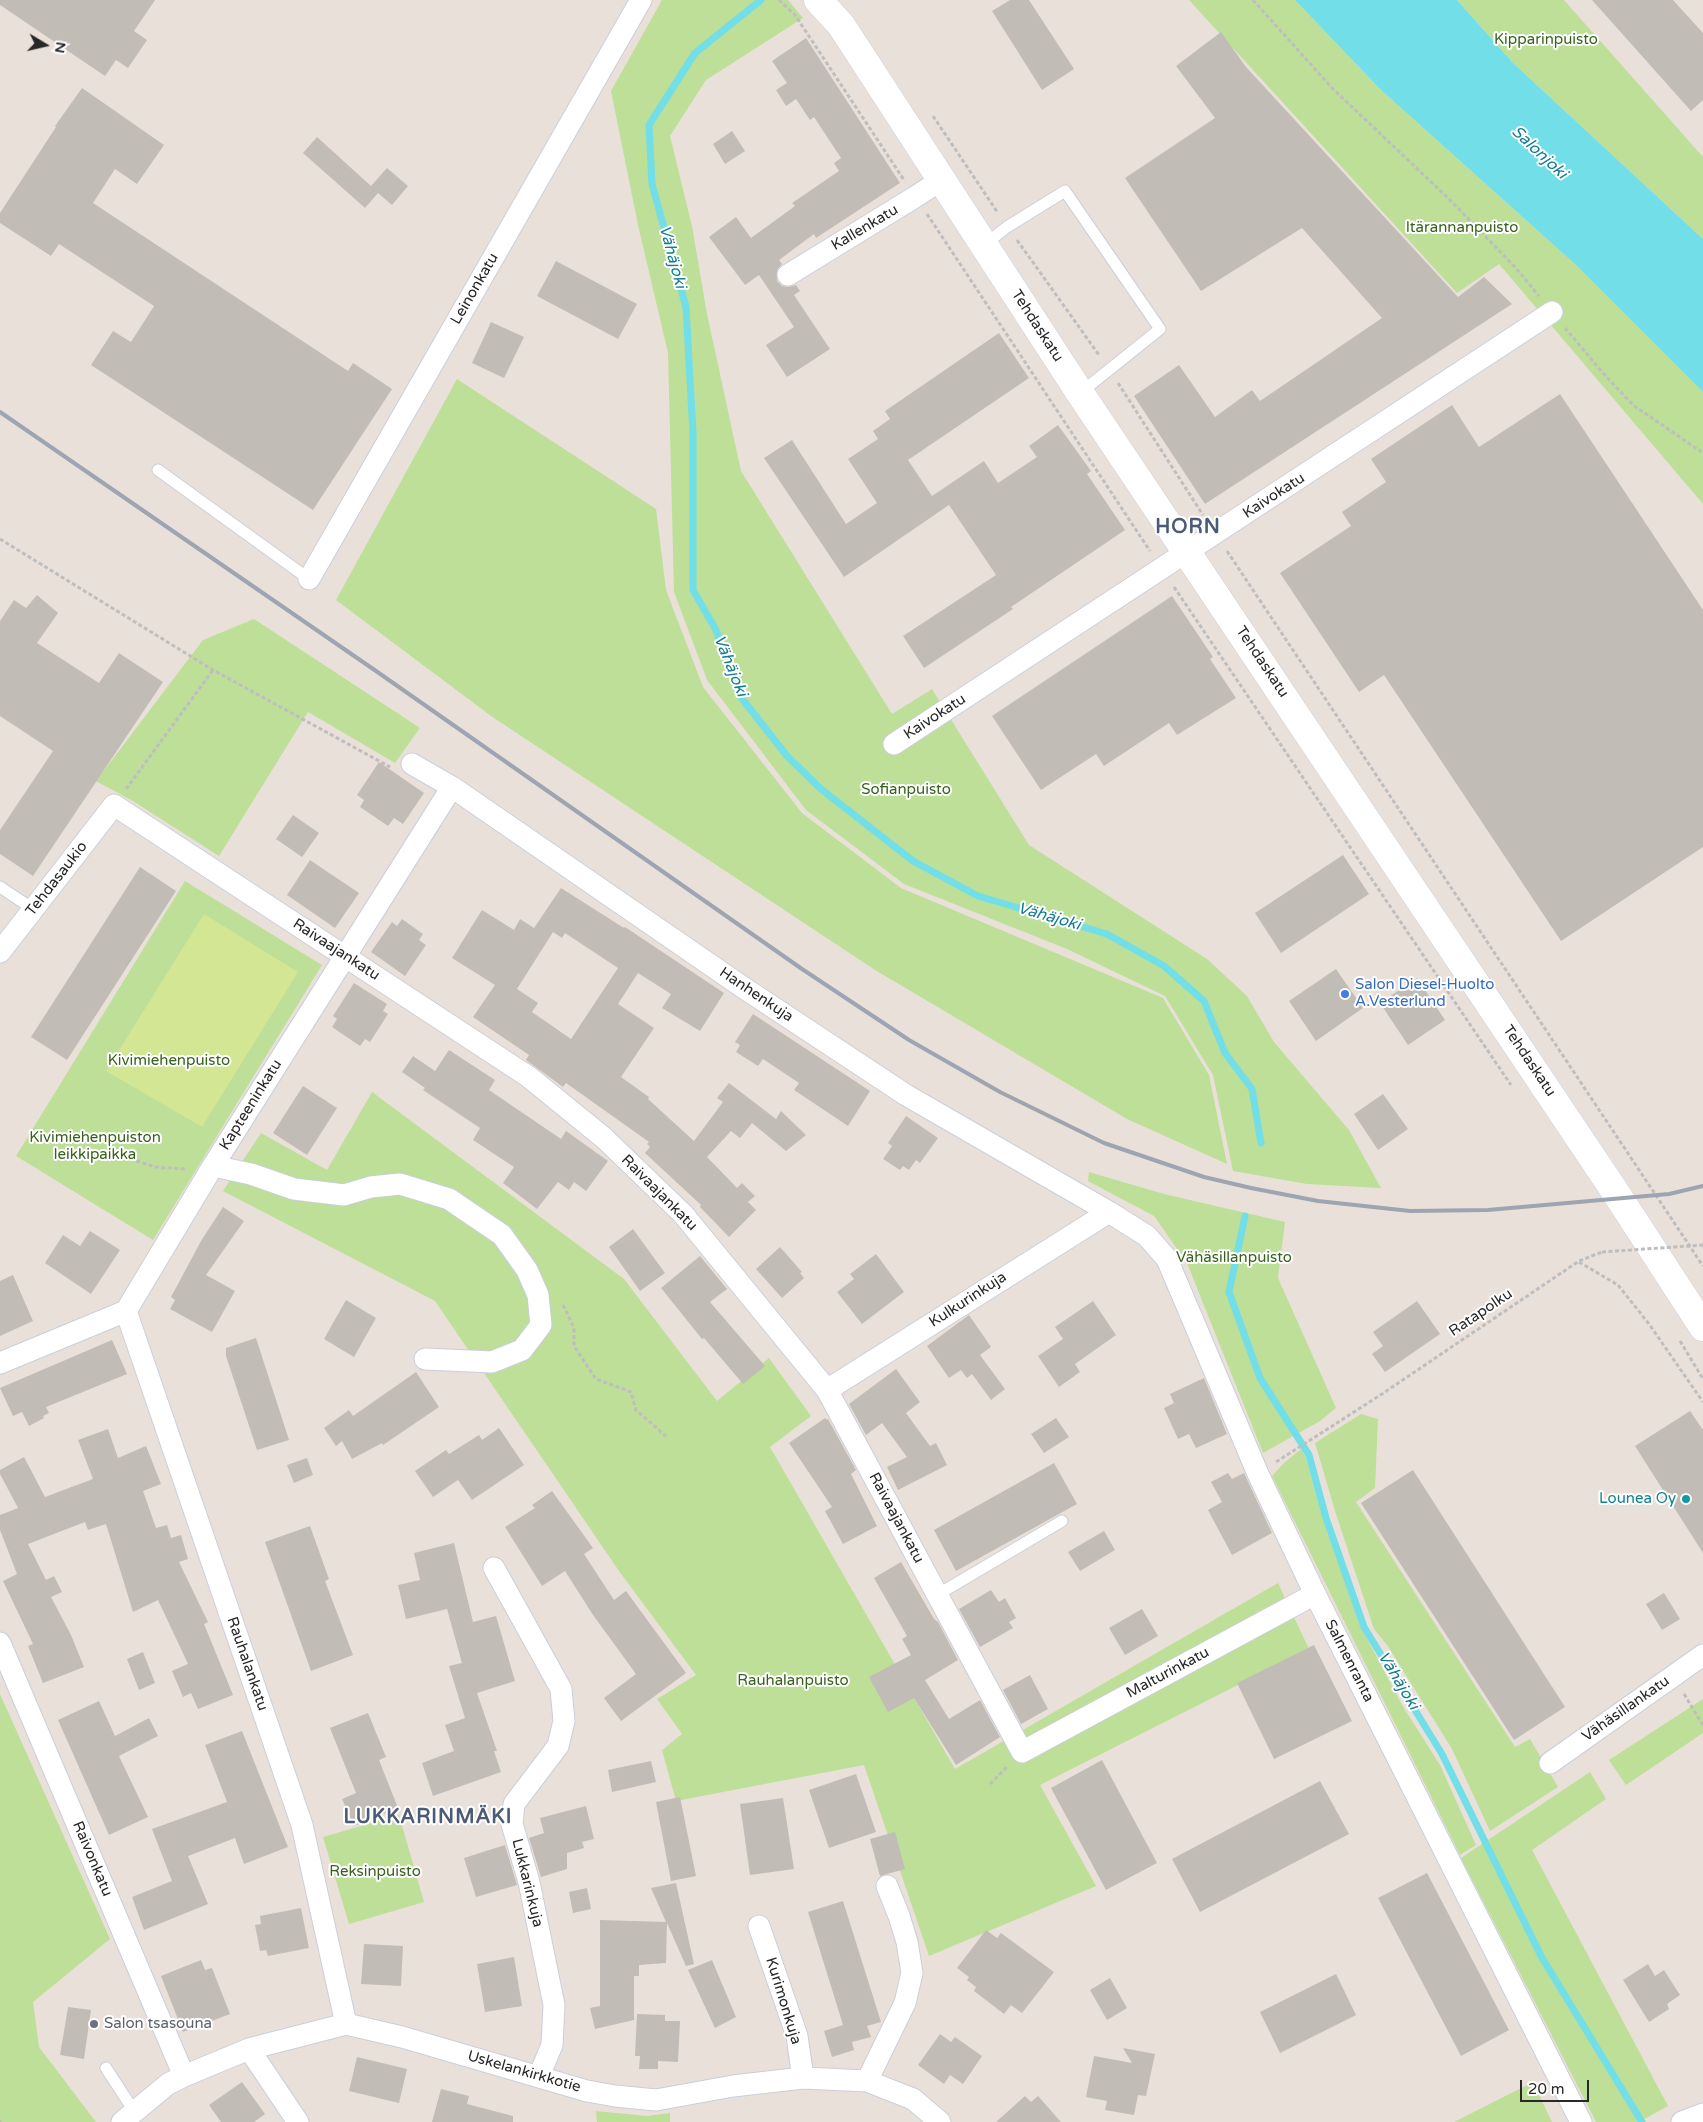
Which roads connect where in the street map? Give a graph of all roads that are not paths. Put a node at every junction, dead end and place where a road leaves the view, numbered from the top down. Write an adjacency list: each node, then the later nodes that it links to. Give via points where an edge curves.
1 (641, 0): 10 (street, Leinonkatu)
2 (818, 0): 3 (street, Tehdaskatu, via 841,25)
3 (941, 180): 4 (street, Tehdaskatu); 5 (street, Kallenkatu)
4 (984, 245): 7 (street, Tehdaskatu); 7 (lane, via 1065,191 1160,329)
5 (788, 275)
6 (1552, 312): 9 (street, Kaivokatu)
7 (1080, 392): 9 (street, Tehdaskatu)
8 (158, 470): 10 (lane)
9 (1189, 552): 11 (street, Kaivokatu); 22 (street, Tehdaskatu)
10 (309, 579)
11 (894, 744)
12 (403, 766): 13 (street, Hanhenkuja)
13 (452, 787): 18 (street, Kapteeninkatu); 20 (street, Hanhenkuja, via 906,1095)
14 (114, 805): 16 (street, Tehdasaukio); 18 (street, Raivaajankatu)
15 (0, 887): 16 (lane)
16 (33, 909): 17 (street, Tehdasaukio)
17 (0, 952)
18 (345, 955): 19 (street, Kapteeninkatu); 25 (street, Raivaajankatu, via 529,1077 604,1138 683,1214)
19 (213, 1166): 21 (street, Kapteeninkatu); 23 (street, via 251,1174 294,1189 344,1195 371,1187 400,1184 448,1199 502,1235 527,1270 538,1295 541,1325 522,1350 492,1362)
20 (1109, 1212): 25 (street, Kulkurinkuja); 28 (street, Salmenranta, via 1147,1236 1167,1259 1258,1474)
21 (126, 1310): 24 (street); 36 (street, Rauhalankatu, via 302,1825)
22 (1703, 1327)
23 (425, 1360)
24 (0, 1363)
25 (827, 1390): 29 (street, Raivaajankatu)
26 (1062, 1521): 29 (lane)
27 (494, 1568): 40 (street, Lukkarinkuja, via 561,1690 564,1721 558,1746 514,1804 512,1824 529,1882 554,2005 552,2045)
28 (1315, 1594): 32 (street, Malturinkatu); 47 (street, Salmenranta)
29 (937, 1595): 32 (street, Raivaajankatu)
30 (0, 1643): 39 (street, Raivonkatu)
31 (1703, 1656): 33 (street, Vähäsillankatu)
32 (1022, 1752)
33 (1550, 1763)
34 (887, 1886): 42 (street, via 907,1942 912,1973 905,2003)
35 (759, 1926): 41 (street, Kurimonkuja, via 797,2036)
36 (346, 2024): 37 (street, Uskelankirkkotie); 40 (street, Uskelankirkkotie)
37 (249, 2049): 39 (street, Uskelankirkkotie); 45 (street)
38 (106, 2068): 44 (lane)
39 (184, 2076): 44 (street, Uskelankirkkotie, via 168,2084)
40 (539, 2076): 41 (street, Uskelankirkkotie, via 587,2091 656,2100)
41 (802, 2078): 42 (street, Uskelankirkkotie)
42 (867, 2081): 46 (street, Uskelankirkkotie, via 913,2099)
43 (1703, 2114): 48 (street)
44 (128, 2117)
45 (298, 2122)
46 (940, 2122)
47 (1582, 2122)
48 (1682, 2122)

